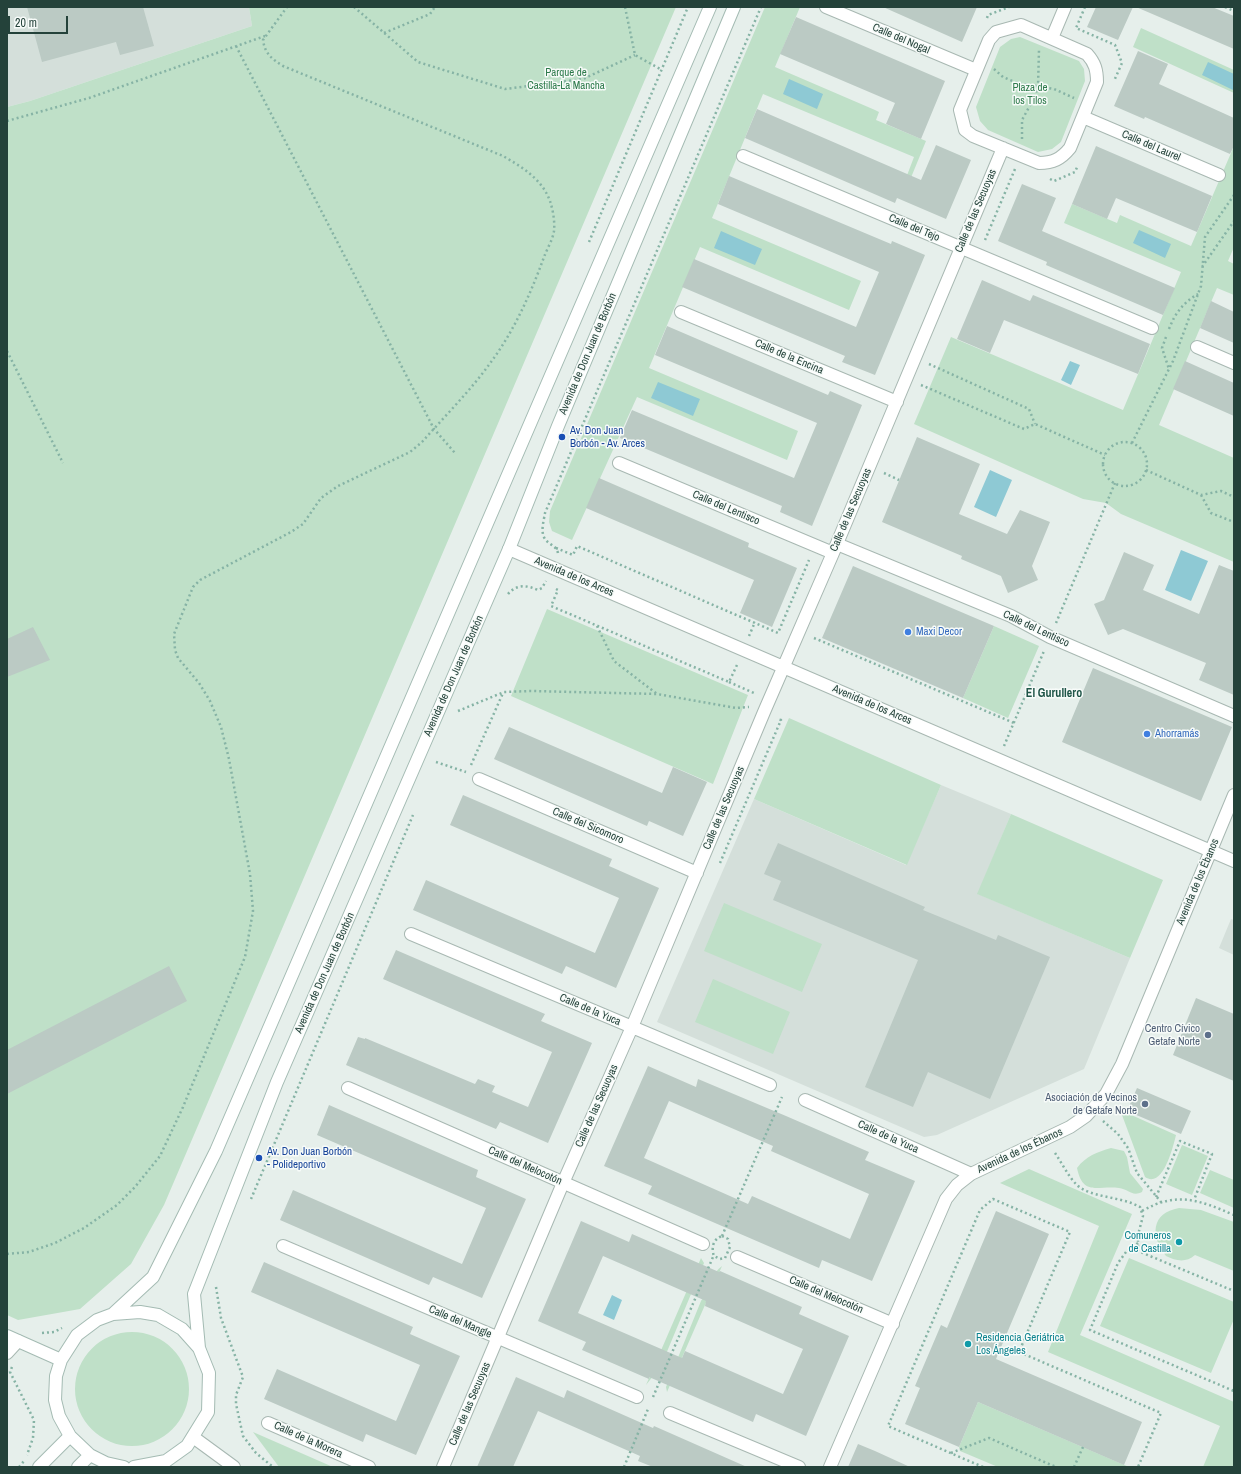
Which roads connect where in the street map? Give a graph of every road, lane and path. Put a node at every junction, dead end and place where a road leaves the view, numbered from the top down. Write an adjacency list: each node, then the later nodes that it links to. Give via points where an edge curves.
1 (287, 7): 16 (path)
2 (354, 7): 15 (path)
3 (435, 7): 15 (path, via 430,14)
4 (625, 7): 20 (path)
5 (688, 7): 22 (path)
6 (710, 7): 126 (street, via 216,1151 153,1277)
7 (734, 7): 73 (street, Avenida de Don Juan de Borbón)
8 (761, 7): 75 (path, via 545,513 542,531 545,539 554,545 558,552)
9 (826, 7): 23 (street, Calle del Nogal)
10 (1065, 7): 17 (street)
11 (1085, 7): 24 (path, via 1076,28 1115,44 1122,63)
12 (1225, 7): 13 (path); 14 (path)
13 (1234, 11)
14 (1224, 12)
15 (384, 33): 20 (path, via 418,62 505,89 583,79)
16 (266, 36): 19 (path); 59 (path, via 263,40 264,50 283,66 503,156 532,175 544,189 550,202 554,232 535,282 502,346)
17 (1052, 38): 21 (street, via 1021,25 1006,28 996,32 989,40); 26 (street, via 1087,54 1093,61 1097,71 1097,82)
18 (1040, 45): 25 (path)
19 (236, 46): 28 (path, via 96,96); 59 (path)
20 (635, 55): 22 (path)
21 (981, 58): 23 (street); 25 (path, via 1003,77)
22 (662, 70): 38 (path)
23 (976, 70): 30 (street, via 960,110 961,120 973,136)
24 (1113, 84)
25 (1038, 87): 26 (path, via 1054,89); 29 (path, via 1022,120)
26 (1088, 104): 27 (street)
27 (1083, 117): 30 (street, via 1070,148 1056,161 1039,163); 34 (street, Calle del Laurel)
28 (7, 121)
29 (1022, 145)
30 (1003, 148): 39 (street, Calle de las Secuoyas)
31 (743, 156): 39 (street, Calle del Tejo)
32 (1081, 158): 35 (path, via 1075,172 1054,181)
33 (1017, 164): 40 (path)
34 (1219, 174)
35 (1048, 178)
36 (1234, 195): 41 (path, via 1205,237)
37 (1234, 221): 41 (path)
38 (588, 243)
39 (961, 248): 40 (street, Calle del Tejo); 47 (street, Calle de las Secuoyas)
40 (978, 255): 44 (street, Calle del Tejo)
41 (1202, 268): 42 (path)
42 (1198, 294): 51 (path); 51 (path, via 1185,302 1172,321 1162,348)
43 (681, 312): 57 (street, Calle de la Encina)
44 (1152, 328)
45 (1197, 347): 49 (street)
46 (7, 351): 63 (path)
47 (915, 358): 50 (path); 54 (street, Calle de las Secuoyas)
48 (934, 358): 50 (path)
49 (1234, 363)
50 (930, 365): 52 (path); 58 (path, via 1029,409)
51 (1169, 369): 60 (path)
52 (928, 372)
53 (924, 378): 55 (path)
54 (906, 379): 55 (path); 57 (street, Calle de las Secuoyas)
55 (922, 385): 56 (path); 58 (path, via 1024,429)
56 (918, 393)
57 (897, 402): 74 (street, Calle de las Secuoyas)
58 (1035, 424): 62 (path)
59 (434, 429): 61 (path); 121 (path, via 410,452 332,490 321,498 303,524 291,532 200,580 193,588 174,634 175,650 178,658 210,701 221,727 229,759 250,874 253,911 245,957 160,1156 117,1205 84,1228 56,1243 29,1252)
60 (1132, 443): 62 (path, via 1116,444 1109,448); 66 (path, via 1143,451)
61 (455, 453)
62 (1105, 455): 66 (path, via 1104,471 1115,483 1122,486 1137,482)
63 (63, 463)
64 (619, 463): 74 (street, Calle del Lentisco)
65 (887, 466): 67 (path)
66 (1146, 470): 70 (path)
67 (884, 473): 68 (path); 69 (path)
68 (881, 480)
69 (899, 480)
70 (1201, 495): 71 (path, via 1221,491); 72 (path, via 1211,513)
71 (1234, 497)
72 (1234, 522)
73 (509, 549): 75 (street, Avenida de los Arces); 131 (street, Avenida de Don Juan de Borbón, via 277,1082 194,1294)
74 (835, 549): 82 (street, Calle de las Secuoyas); 90 (street, Calle del Lentisco, via 1010,616)
75 (552, 568): 76 (path); 81 (street, Avenida de los Arces)
76 (544, 584): 77 (path, via 538,590 529,586 519,586 512,590); 79 (path, via 558,590 551,606)
77 (505, 601)
78 (755, 622): 81 (path)
79 (596, 625): 83 (path); 85 (path, via 614,661)
80 (812, 637): 92 (path)
81 (743, 650): 82 (street, Avenida de los Arces); 83 (path)
82 (785, 668): 97 (street, Avenida de los Arces); 99 (street, Calle de las Secuoyas, via 760,720)
83 (729, 682): 89 (path, via 754,693)
84 (504, 692): 85 (path); 88 (path); 93 (path, via 468,771 464,773 436,762)
85 (657, 694): 87 (path)
86 (460, 704): 88 (path)
87 (736, 708)
88 (458, 711): 91 (path)
89 (745, 713)
90 (1234, 716)
91 (454, 718)
92 (1014, 724)
93 (439, 755)
94 (479, 779): 99 (street, Calle del Sicomoro)
95 (1234, 795): 97 (street, Avenida de los Ébanos)
96 (414, 813): 114 (path)
97 (1211, 851): 98 (street, Avenida de los Arces); 109 (street, Avenida de los Ébanos, via 1122,1064 1106,1094 1086,1116 1070,1127)
98 (1234, 861)
99 (697, 873): 101 (street, Calle de las Secuoyas)
100 (411, 934): 101 (street, Calle de la Yuca)
101 (632, 1027): 102 (street, Calle de la Yuca); 110 (street, Calle de las Secuoyas)
102 (770, 1085): 117 (path, via 784,1091)
103 (348, 1088): 110 (street, Calle del Melocotón)
104 (805, 1100): 109 (street, Calle de la Yuca)
105 (1098, 1126): 111 (path, via 1103,1121 1118,1134 1128,1148 1137,1173)
106 (1062, 1150): 107 (path)
107 (1055, 1153): 108 (path); 115 (path, via 1076,1185 1097,1195 1130,1201)
108 (1048, 1156)
109 (971, 1174): 127 (street, Avenida de los Ébanos, via 957,1185 946,1199)
110 (563, 1183): 119 (street, Calle del Melocotón); 129 (street, Calle de las Secuoyas)
111 (1156, 1197): 112 (path, via 1180,1141 1212,1154); 113 (path)
112 (1194, 1200): 113 (path); 116 (path)
113 (1161, 1202): 115 (path)
114 (248, 1205)
115 (1142, 1211): 118 (path)
116 (1234, 1215)
117 (722, 1236): 122 (path, via 715,1240 712,1248); 122 (path, via 728,1239 728,1253 725,1258)
118 (1138, 1243): 125 (path, via 1138,1251); 134 (path, via 1126,1252 1118,1263 1090,1330)
119 (703, 1244)
120 (283, 1246): 129 (street, Calle del Mangle)
121 (7, 1254)
122 (714, 1256): 152 (path)
123 (737, 1257): 127 (street, Calle del Melocotón)
124 (215, 1283): 149 (path, via 221,1318 243,1377 236,1395 236,1404 243,1436 256,1453)
125 (1234, 1291)
126 (113, 1314): 131 (street, via 140,1312 158,1316 182,1328); 133 (street, via 97,1320 77,1335)
127 (893, 1324): 154 (street, Avenida de los Ébanos)
128 (67, 1326): 130 (path, via 54,1332 33,1333)
129 (498, 1338): 135 (street, Calle del Mangle); 151 (street, Calle de las Secuoyas)
130 (17, 1341): 132 (street); 133 (street); 143 (path, via 10,1372 34,1420 33,1438 27,1457)
131 (199, 1348): 139 (street, via 209,1373 208,1412)
132 (7, 1353)
133 (61, 1360): 138 (street, via 56,1376 55,1400 59,1416)
134 (1234, 1391)
135 (637, 1397)
136 (670, 1413): 153 (street)
137 (268, 1423): 150 (street, Calle de la Morera)
138 (70, 1436): 142 (street); 144 (street)
139 (193, 1437): 147 (street, via 187,1446 166,1461); 148 (street)
140 (1083, 1447): 157 (path)
141 (951, 1453): 155 (path); 156 (path, via 989,1438); 158 (path, via 888,1426 980,1210 993,1199 1070,1232 1019,1352 1161,1413)
142 (90, 1455): 145 (street); 146 (street, via 106,1463)
143 (19, 1467)
144 (39, 1467)
145 (78, 1467)
146 (124, 1467)
147 (134, 1467)
148 (234, 1467)
149 (273, 1467)
150 (369, 1467)
151 (444, 1467)
152 (624, 1467)
153 (799, 1467)
154 (830, 1467)
155 (983, 1467)
156 (1056, 1467)
157 (1074, 1467)
158 (1138, 1467)

